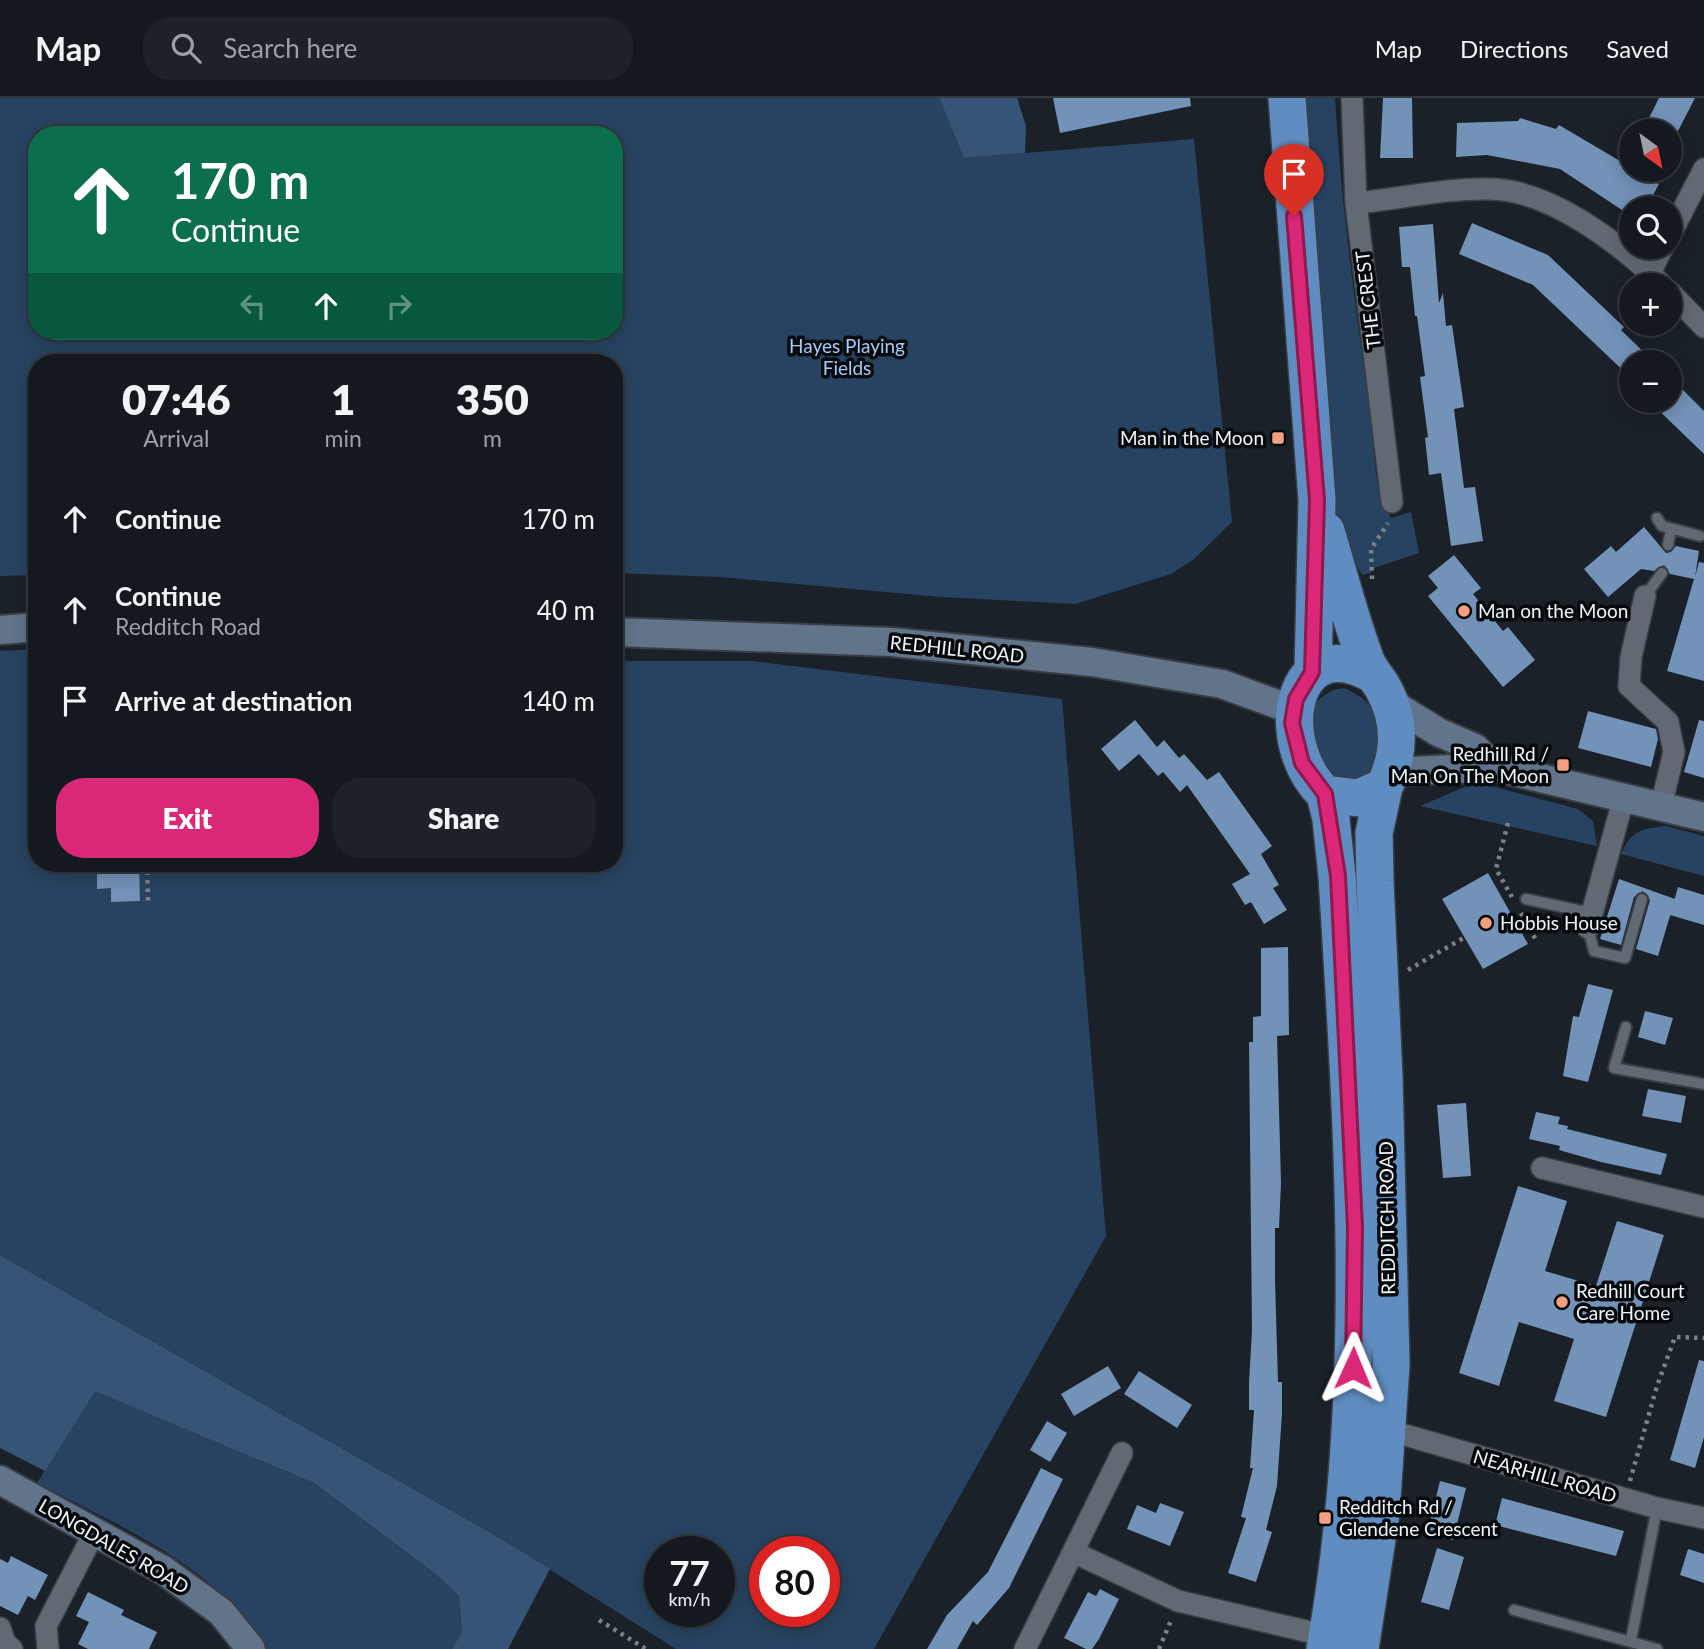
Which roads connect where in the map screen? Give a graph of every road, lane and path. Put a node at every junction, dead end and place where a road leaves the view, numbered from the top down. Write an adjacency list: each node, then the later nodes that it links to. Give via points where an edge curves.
1 (1287, 98): 9 (highway)
2 (1352, 98): 4 (street, THE CREST)
3 (1704, 169): 5 (street)
4 (1356, 204): 6 (street, via 1489,188 1516,192 1571,214); 10 (street, THE CREST)
5 (1682, 212)
6 (1648, 273)
7 (1682, 304): 8 (street)
8 (1704, 327)
9 (1317, 500): 21 (highway); 22 (highway, via 1357,633)
10 (1392, 502): 16 (path, via 1391,518 1371,549)
11 (1657, 518): 12 (lane, via 1662,527)
12 (1671, 529): 13 (lane); 14 (lane)
13 (1700, 536)
14 (1668, 545)
15 (1662, 573): 17 (lane)
16 (1372, 583)
17 (1645, 596): 28 (street, via 1630,623 1629,686 1668,722 1674,752)
18 (28, 628): 19 (street)
19 (0, 630)
20 (623, 632): 23 (street, REDHILL ROAD, via 891,642 1092,662 1222,684)
21 (1312, 672): 22 (highway, via 1346,664); 23 (highway)
22 (1382, 689): 24 (street, via 1438,732 1475,748); 25 (highway, via 1397,738)
23 (1293, 710): 26 (highway, via 1296,748)
24 (1494, 767): 25 (street); 27 (street)
25 (1387, 780): 26 (highway, via 1359,798); 44 (highway, REDDITCH ROAD, via 1374,833 1391,1365)
26 (1325, 794): 57 (highway, REDDITCH ROAD, via 1338,876 1355,1227 1353,1368)
27 (1624, 797): 28 (street); 35 (street)
28 (1661, 806): 29 (street)
29 (1704, 817)
30 (1508, 823): 37 (path, via 1496,869)
31 (147, 872): 34 (path)
32 (1526, 899): 35 (lane)
33 (1642, 899): 35 (lane, via 1626,958 1594,951)
34 (148, 901)
35 (1590, 921)
36 (1465, 937): 38 (path)
37 (1536, 940)
38 (1398, 975)
39 (1626, 1027): 40 (lane, via 1614,1068)
40 (1704, 1084)
41 (1542, 1168): 42 (street)
42 (1704, 1208)
43 (1704, 1338): 47 (path, via 1675,1337)
44 (1388, 1430): 47 (street, NEARHILL ROAD); 57 (highway, REDDITCH ROAD, via 1381,1513)
45 (1122, 1453): 51 (street)
46 (0, 1480): 50 (street, LONGDALES ROAD)
47 (1625, 1498): 48 (street, NEARHILL ROAD)
48 (1657, 1508): 49 (street, NEARHILL ROAD); 56 (lane)
49 (1704, 1518)
50 (94, 1533): 58 (street, via 46,1626); 60 (street, LONGDALES ROAD, via 163,1570 221,1612)
51 (1075, 1553): 52 (street); 62 (street)
52 (1178, 1601): 57 (street); 63 (path)
53 (1514, 1609): 56 (lane)
54 (600, 1620): 61 (path)
55 (0, 1628): 59 (street)
56 (1630, 1640): 64 (lane)
57 (1337, 1645)
58 (45, 1648)
59 (12, 1649)
60 (251, 1649)
61 (646, 1649)
62 (1025, 1649)
63 (1159, 1649)
64 (1657, 1649)

